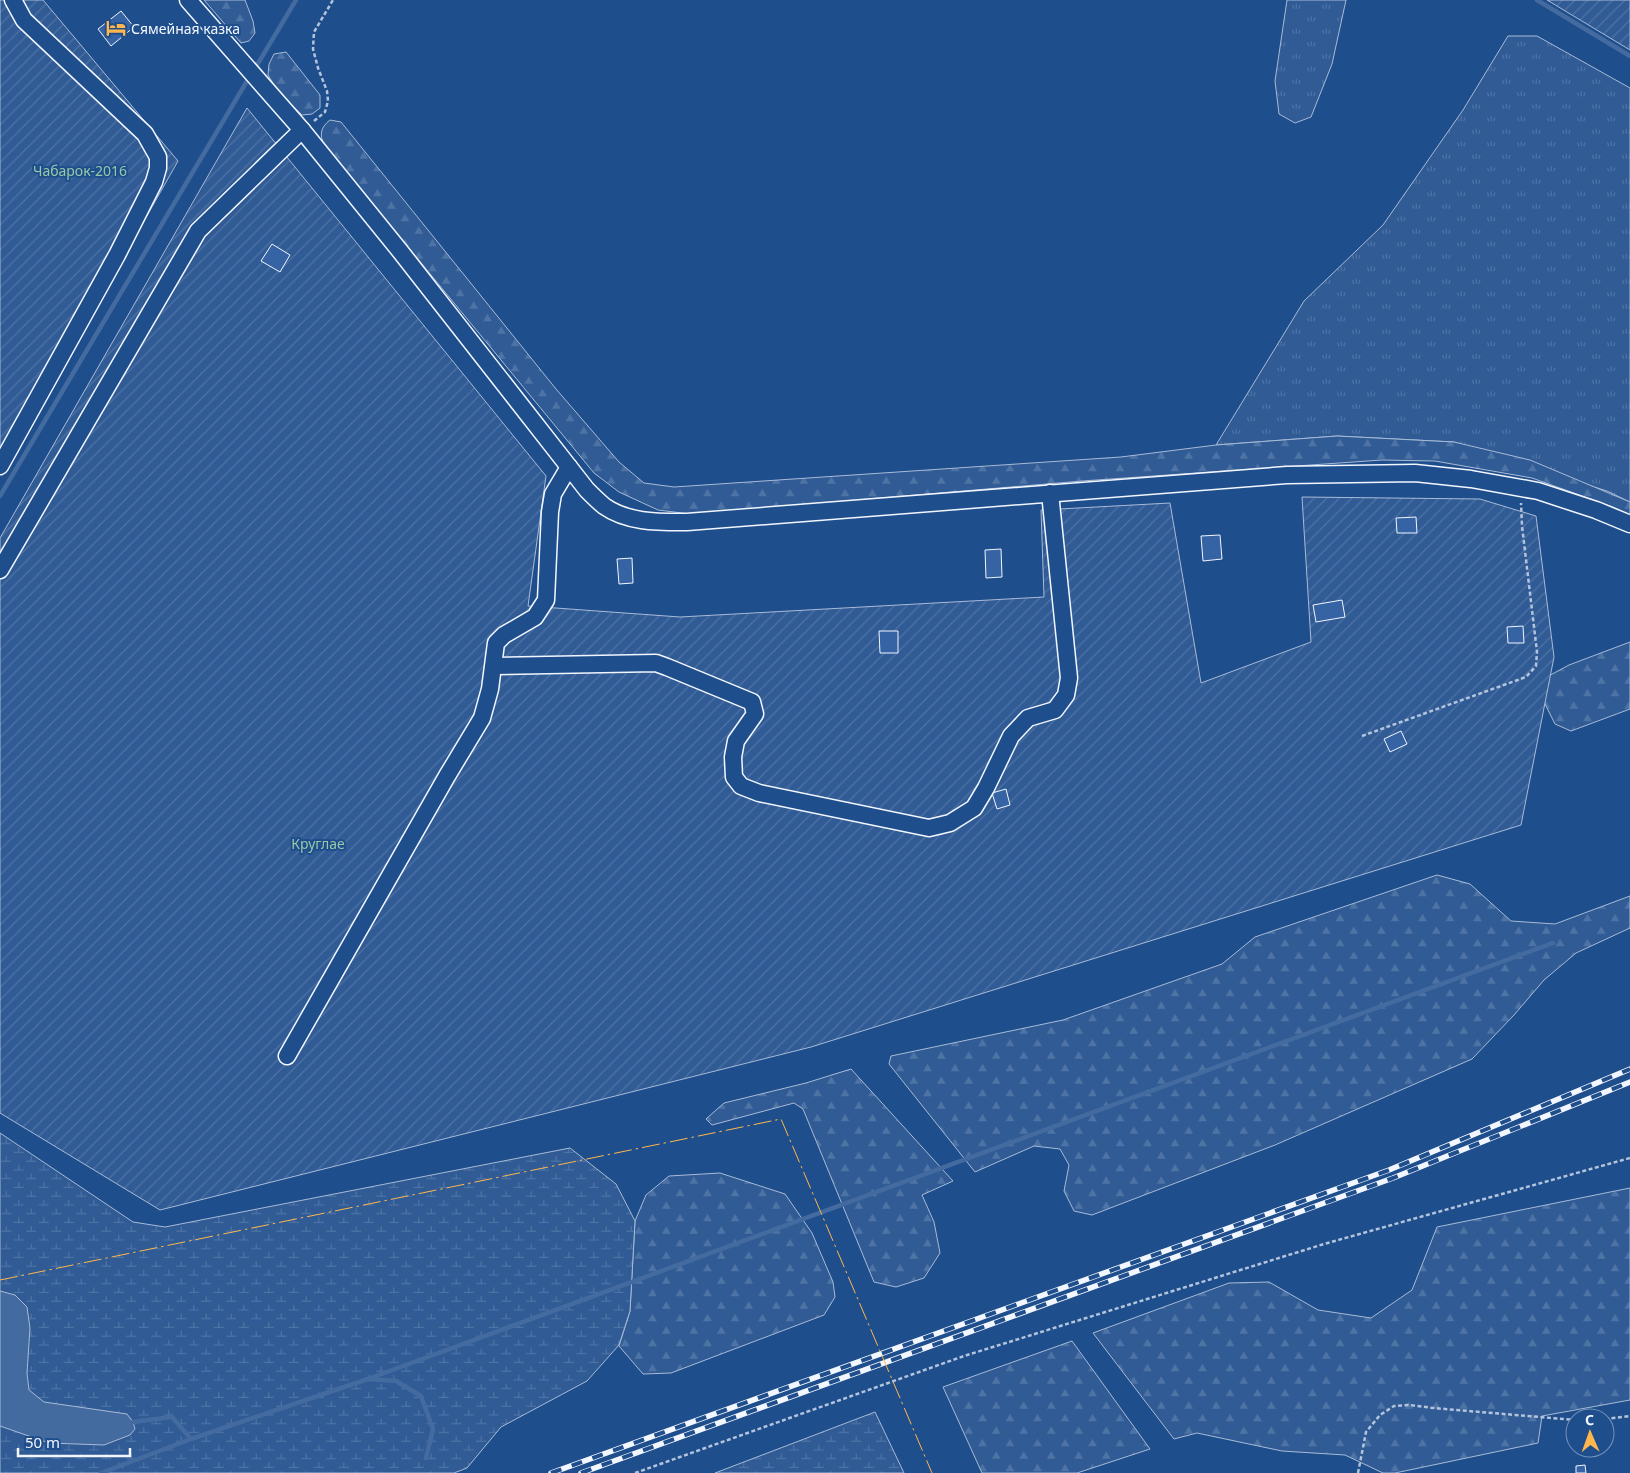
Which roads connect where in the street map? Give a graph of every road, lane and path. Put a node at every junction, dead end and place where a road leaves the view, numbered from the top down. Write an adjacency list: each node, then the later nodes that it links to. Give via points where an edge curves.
1 (13, 0): 5 (street, via 24,20 145,134 158,157 158,168 117,255)
2 (188, 0): 4 (street)
3 (333, 0): 4 (path, via 314,32 313,49 328,91 328,101 325,112)
4 (302, 130): 6 (street); 10 (street, via 198,231)
5 (2, 459)
6 (569, 467): 8 (street, via 604,506 646,522 687,522); 11 (street, via 552,494 546,600 535,617 496,643)
7 (1526, 489): 8 (street, via 1415,473 1287,475); 9 (street); 12 (path, via 1520,505 1536,666 1526,677)
8 (1050, 493): 11 (street, via 1069,678 1066,695 1055,710 1028,718 1011,736 974,808 950,823 929,828 758,794 741,786 734,777 733,757 736,741 755,714 752,702 667,667 656,664)
9 (1630, 524)
10 (0, 570)
11 (494, 666): 13 (street, via 482,718)
12 (1362, 736)
13 (287, 1056)
14 (1630, 1158): 18 (path, via 1324,1244 964,1356)
15 (1630, 1416): 16 (path)
16 (1615, 1418)
17 (1565, 1421): 19 (path, via 1394,1406 1380,1415 1366,1432)
18 (635, 1473)
19 (1358, 1473)

